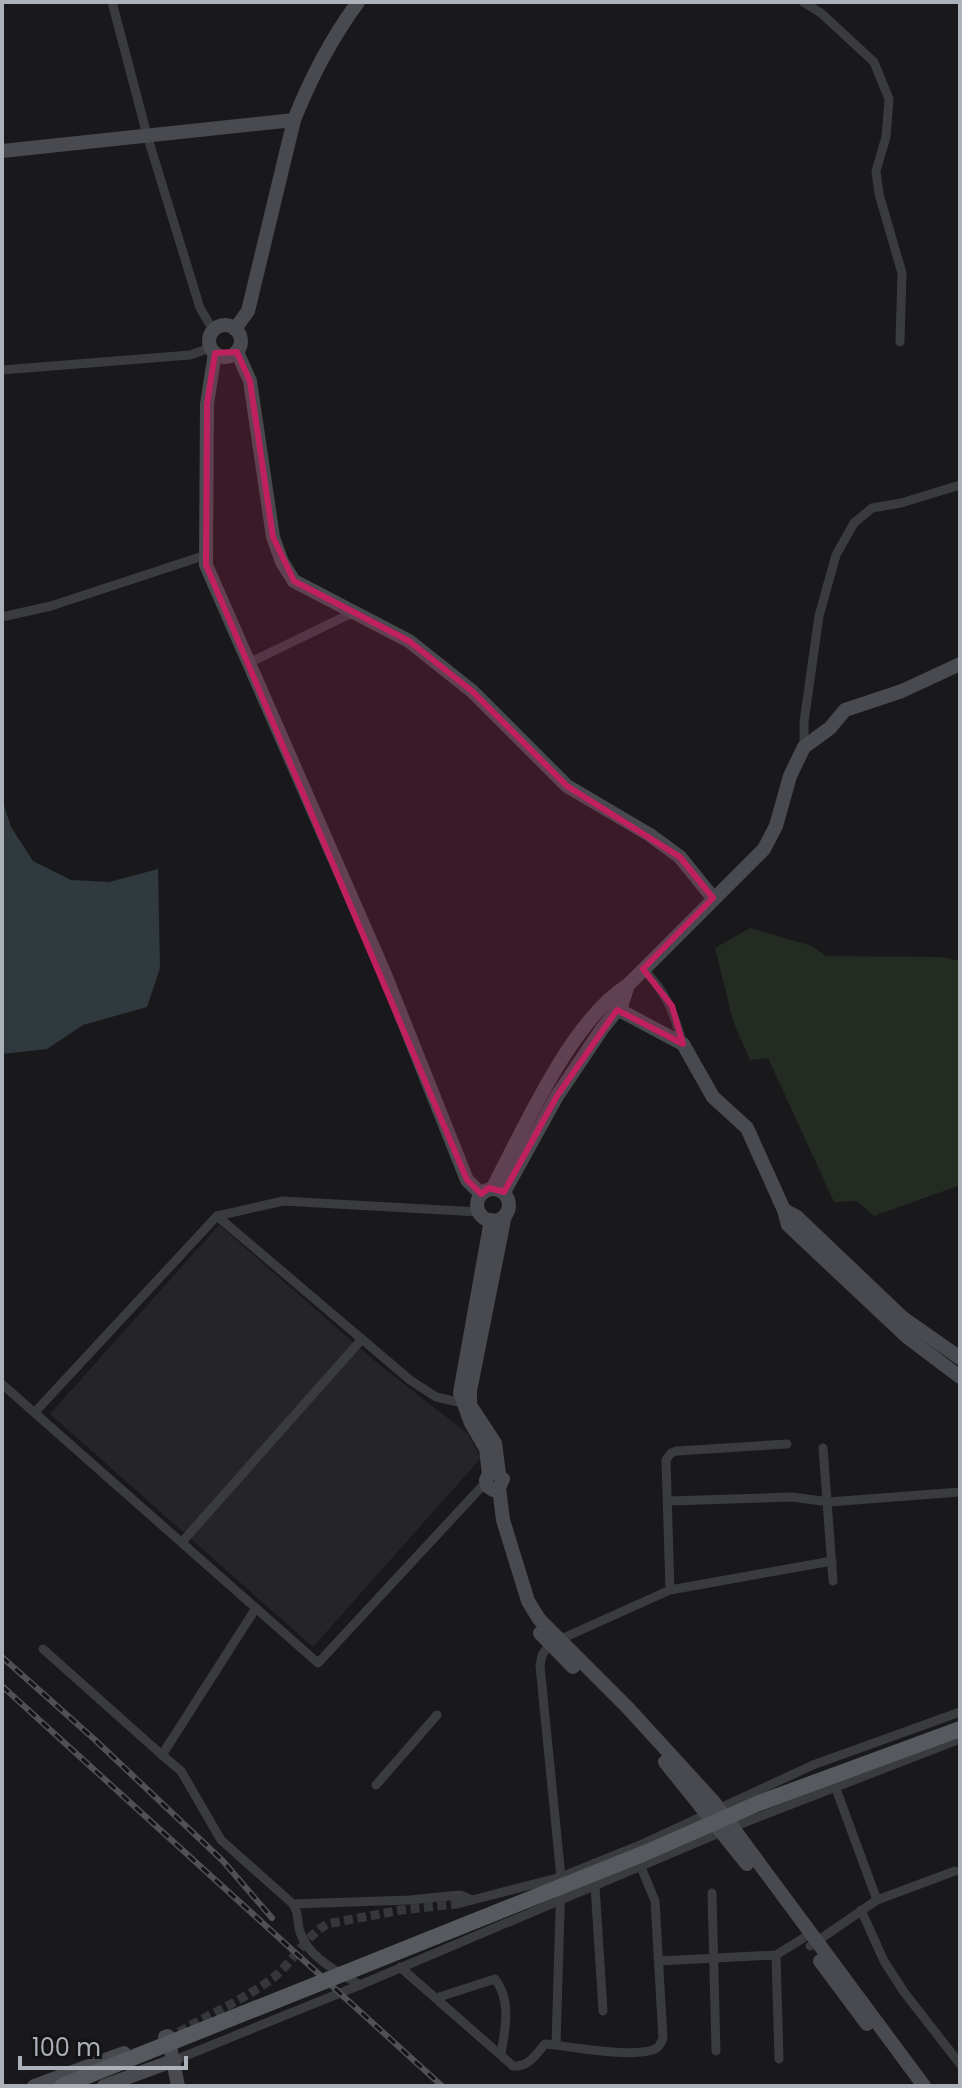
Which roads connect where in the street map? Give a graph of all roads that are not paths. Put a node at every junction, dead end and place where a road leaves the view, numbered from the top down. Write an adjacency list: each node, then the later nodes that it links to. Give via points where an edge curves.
1 (112, 2): 5 (street)
2 (358, 2): 4 (street, via 332,39)
3 (803, 2): 9 (street, via 874,62 889,99 876,171 902,273)
4 (294, 120): 5 (street); 7 (street, via 248,311)
5 (147, 135): 6 (street); 8 (street, via 200,308)
6 (2, 151)
7 (235, 329): 8 (street, via 223,325); 11 (street, via 241,340)
8 (213, 330): 10 (street)
9 (900, 342)
10 (212, 351): 11 (street, via 226,357); 12 (street); 14 (street)
11 (237, 352): 15 (street, via 250,381 273,537 282,562 294,581)
12 (2, 370)
13 (960, 485): 19 (street, via 872,508 854,523 836,555 819,616)
14 (206, 555): 16 (street); 17 (street)
15 (354, 612): 17 (street); 20 (street, via 409,641 451,674 567,786 680,857)
16 (2, 617)
17 (249, 663): 24 (street, via 384,972 467,1180)
18 (960, 664): 19 (street, via 845,710)
19 (804, 747): 20 (street, via 764,849)
20 (713, 898): 21 (street)
21 (643, 969): 22 (street, via 628,985 622,1004); 23 (street, via 672,1006)
22 (612, 1006): 23 (street); 24 (street, via 571,1047)
23 (683, 1044): 25 (street, via 713,1097 747,1128)
24 (492, 1192): 27 (street, via 477,1206); 27 (street, via 509,1203)
25 (784, 1210): 29 (street, via 903,1318); 30 (street, via 788,1225 907,1337)
26 (217, 1216): 27 (street, via 283,1201); 28 (street); 33 (street)
27 (492, 1216): 32 (street)
28 (362, 1339): 32 (street, via 436,1397); 40 (street)
29 (960, 1358)
30 (960, 1377)
31 (2, 1384): 33 (street)
32 (466, 1404): 36 (street, via 495,1443)
33 (35, 1412): 40 (street)
34 (787, 1444): 38 (street, via 671,1453 666,1460)
35 (823, 1448): 39 (street)
36 (493, 1481): 44 (street, via 318,1663); 45 (street, via 528,1601)
37 (960, 1492): 39 (street)
38 (669, 1501): 39 (street, via 792,1497); 43 (street)
39 (829, 1502): 41 (street)
40 (182, 1542): 44 (street)
41 (832, 1561): 42 (street); 43 (street)
42 (833, 1581)
43 (670, 1590): 45 (street)
44 (256, 1608): 51 (street)
45 (555, 1642): 54 (street); 58 (street, via 542,1655 540,1666)
46 (43, 1649): 51 (street)
47 (960, 1712): 54 (street, via 813,1765)
48 (437, 1715): 52 (street)
49 (960, 1729): 82 (main road, bridge, via 759,1803)
50 (960, 1739): 53 (street)
51 (162, 1755): 64 (street, via 181,1771 221,1840)
52 (376, 1785)
53 (835, 1786): 55 (street); 62 (street)
54 (712, 1810): 55 (street); 58 (street)
55 (728, 1829): 56 (street); 67 (street)
56 (641, 1867): 59 (street); 70 (street, via 655,1901)
57 (955, 1871): 62 (street)
58 (561, 1877): 61 (street); 63 (street)
59 (595, 1886): 63 (street); 74 (street)
60 (712, 1893): 69 (street)
61 (472, 1900): 64 (street, via 460,1895); 65 (street)
62 (877, 1900): 66 (street)
63 (560, 1901): 71 (street); 75 (street)
64 (293, 1904): 72 (street, via 310,1948)
65 (457, 1904)
66 (861, 1910): 67 (street); 80 (street, via 884,1961)
67 (810, 1940): 68 (street); 85 (street); 86 (street)
68 (776, 1955): 69 (street); 78 (street)
69 (715, 1959): 70 (street); 76 (street)
70 (659, 1961): 75 (street, via 663,2039 658,2047 618,2052)
71 (400, 1967): 72 (street); 73 (street)
72 (360, 1985): 79 (street)
73 (436, 1998): 77 (street); 77 (street, via 495,1979 507,2011)
74 (603, 2011)
75 (556, 2045): 77 (street, via 545,2044 519,2067)
76 (716, 2051)
77 (501, 2054)
78 (779, 2059)
79 (175, 2060): 81 (street, via 174,2034); 83 (street); 84 (street)
80 (960, 2064)
81 (34, 2086)
82 (62, 2086)
83 (104, 2086)
84 (178, 2086)
85 (913, 2086)
86 (924, 2086)

